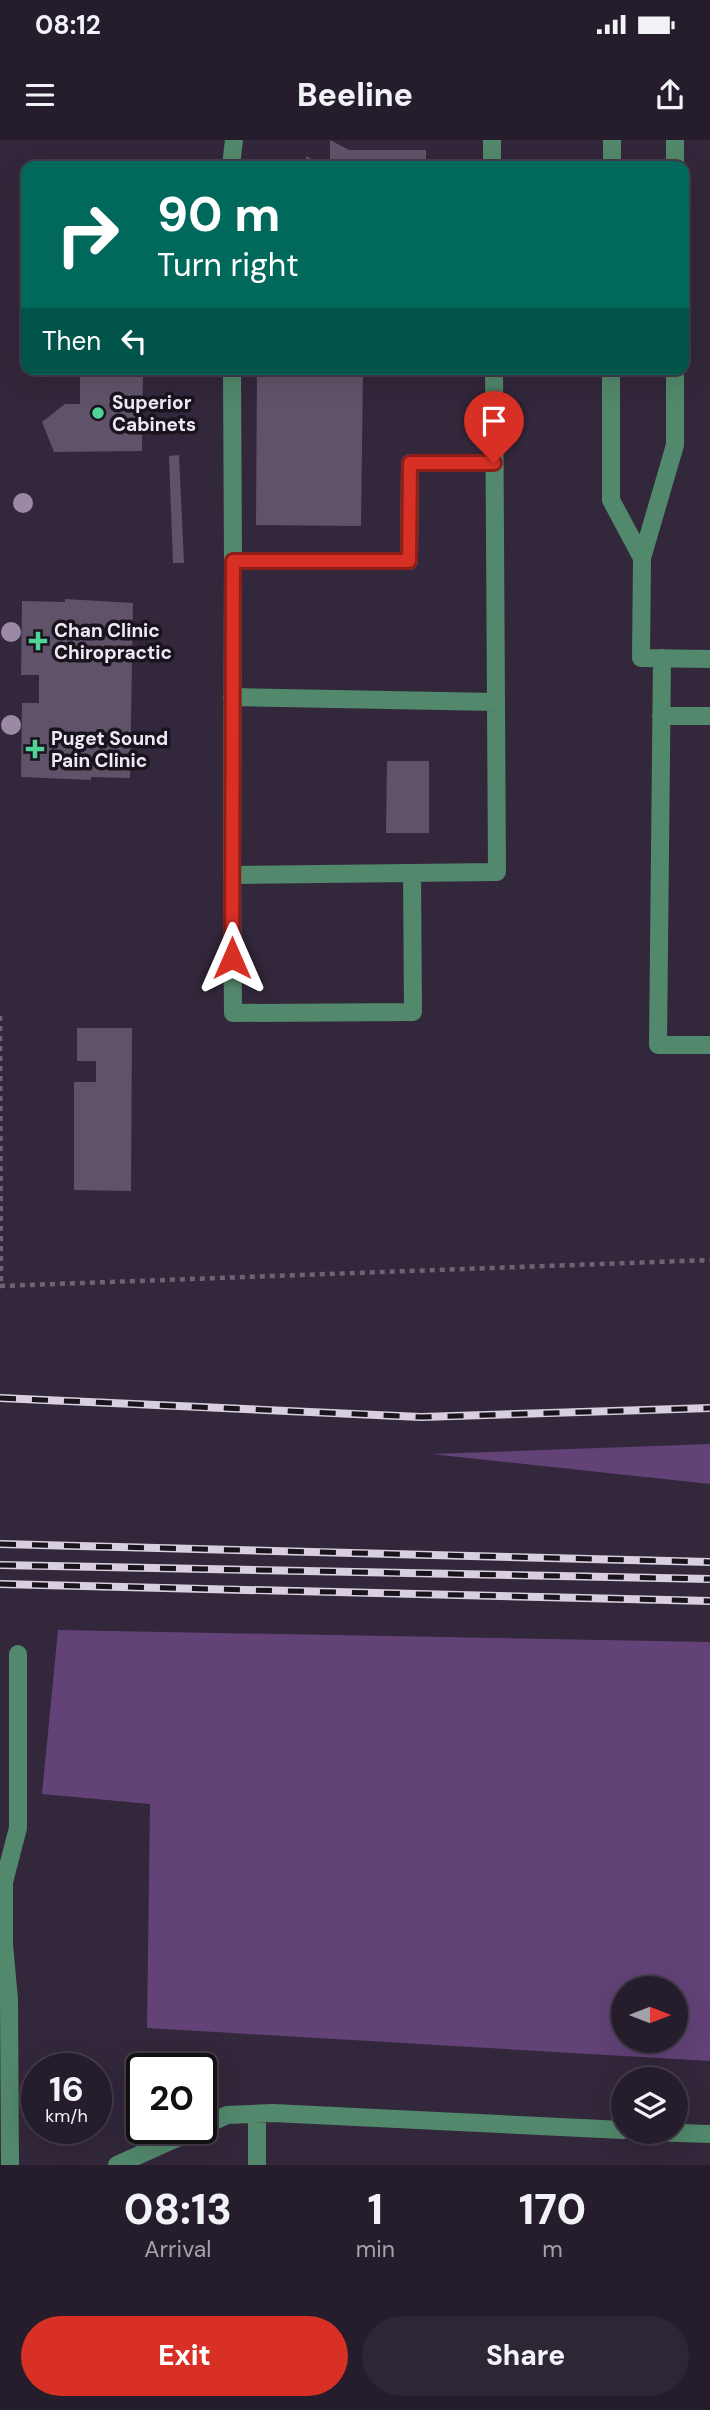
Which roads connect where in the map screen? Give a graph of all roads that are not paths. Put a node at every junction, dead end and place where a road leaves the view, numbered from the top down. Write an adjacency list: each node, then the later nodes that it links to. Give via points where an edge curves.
1 (234, 140): 5 (lane)
2 (492, 140): 6 (lane)
3 (612, 140): 7 (lane)
4 (675, 140): 8 (lane)
5 (232, 161)
6 (492, 161)
7 (612, 161)
8 (675, 161)
9 (232, 375): 15 (lane)
10 (494, 375): 13 (lane)
11 (611, 375): 14 (lane, via 611,500)
12 (675, 375): 14 (lane, via 675,445)
13 (494, 463): 15 (lane, via 410,463 409,561); 19 (lane)
14 (642, 558): 16 (lane, via 641,658)
15 (233, 561): 18 (lane)
16 (662, 658): 17 (lane); 20 (lane)
17 (710, 659)
18 (232, 697): 19 (lane); 23 (lane)
19 (496, 702): 22 (lane, via 497,873)
20 (661, 716): 21 (lane); 24 (lane, via 658,1045)
21 (710, 716)
22 (412, 873): 23 (lane); 23 (lane, via 413,1012 233,1013)
23 (232, 876)
24 (710, 1045)
25 (18, 1654): 32 (lane, via 18,1828 5,1882 4,1945 9,1998)
26 (257, 2114): 27 (lane); 28 (lane); 34 (lane)
27 (217, 2120)
28 (611, 2129)
29 (688, 2133): 30 (lane)
30 (710, 2134)
31 (164, 2144): 33 (lane)
32 (10, 2165)
33 (117, 2165)
34 (257, 2165)

